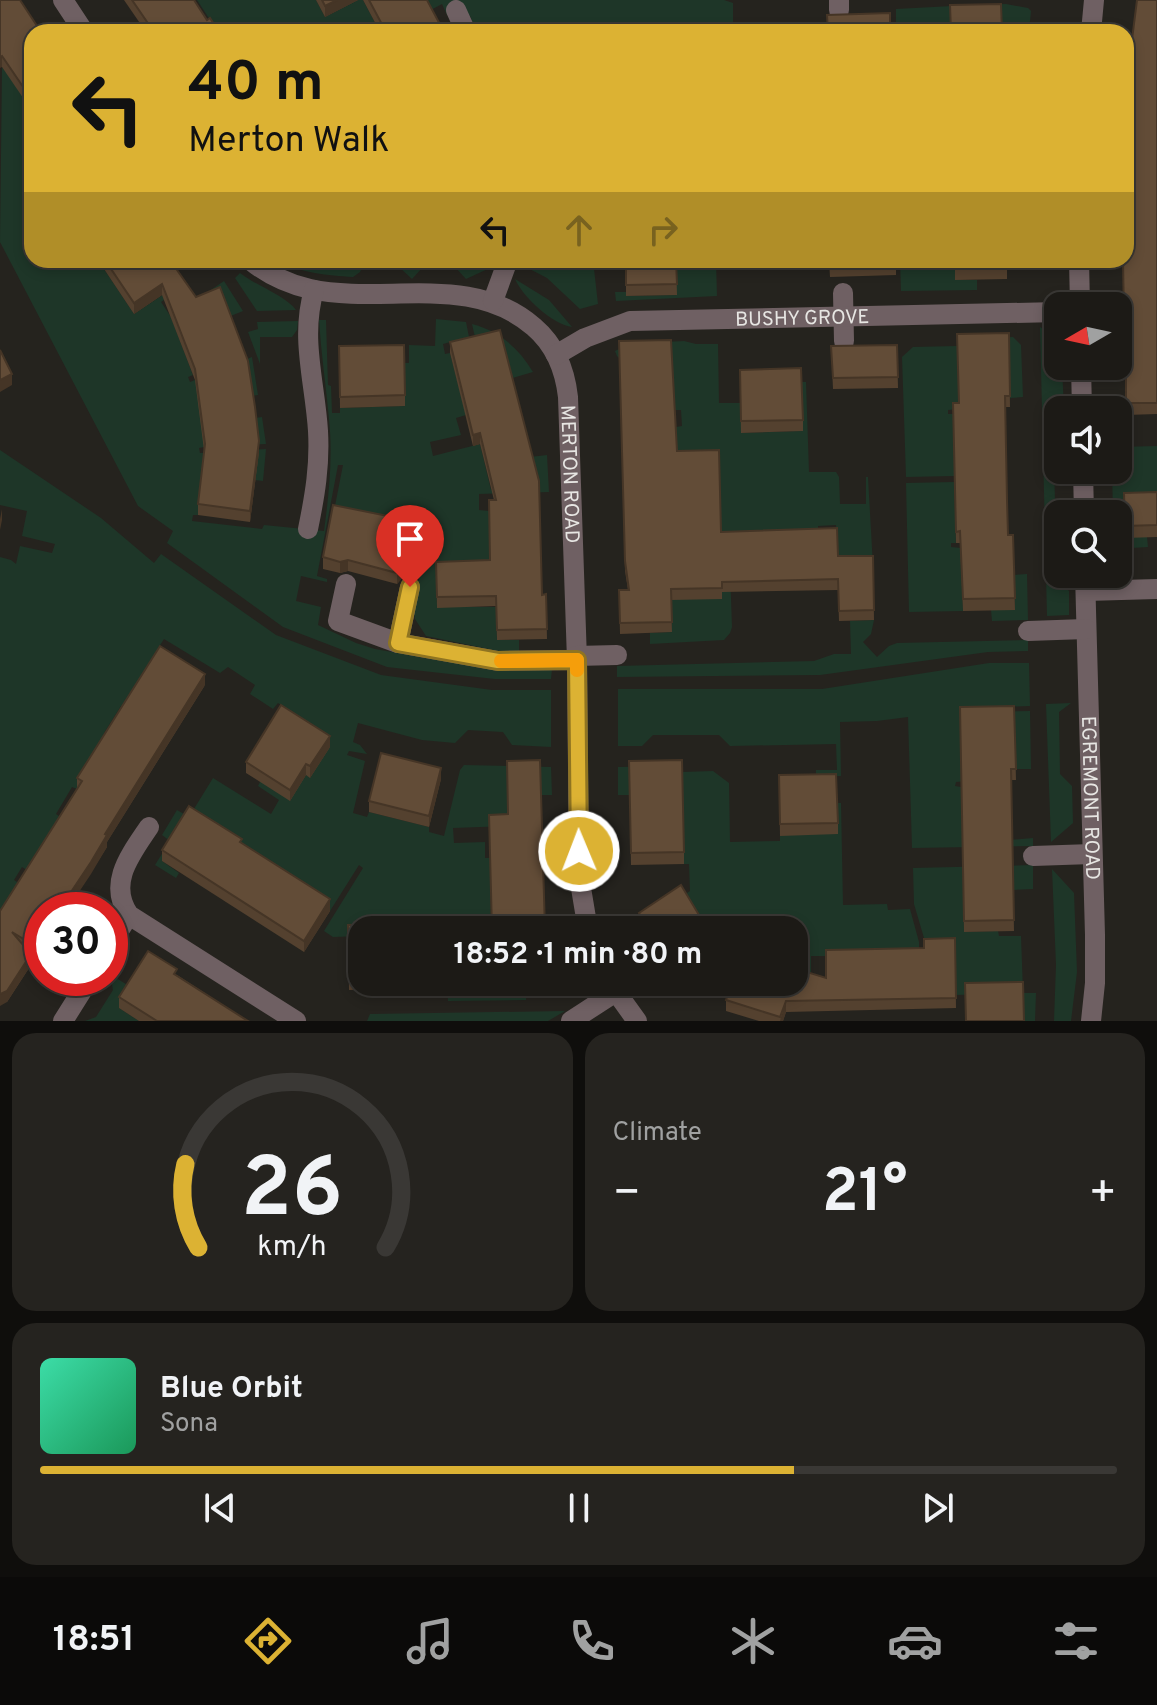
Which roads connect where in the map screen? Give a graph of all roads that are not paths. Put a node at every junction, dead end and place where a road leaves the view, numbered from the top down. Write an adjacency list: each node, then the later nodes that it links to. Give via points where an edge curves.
1 (63, 0): 4 (street)
2 (1094, 0): 6 (street)
3 (456, 10): 5 (street)
4 (79, 24)
5 (462, 24)
6 (1092, 24)
7 (262, 268): 10 (street, MERTON ROAD)
8 (505, 268): 13 (street)
9 (1079, 268): 11 (street)
10 (314, 290): 13 (street, MERTON ROAD, via 450,294); 18 (street, via 306,349 319,475)
11 (1080, 292)
12 (843, 293): 15 (street)
13 (493, 301): 17 (street, MERTON ROAD, via 525,319)
14 (1044, 312): 15 (street, BUSHY GROVE)
15 (843, 317): 16 (street); 17 (street, BUSHY GROVE, via 630,321)
16 (844, 341)
17 (556, 355): 28 (street, MERTON ROAD, via 568,397)
18 (308, 529)
19 (346, 584): 26 (street, via 338,621)
20 (410, 587): 26 (street)
21 (1132, 587): 23 (street)
22 (1086, 588): 24 (street, EGREMONT ROAD)
23 (1157, 589)
24 (1086, 629): 25 (street); 30 (street, EGREMONT ROAD)
25 (1028, 631)
26 (398, 643): 28 (street, via 498,661)
27 (617, 655): 28 (street)
28 (576, 658): 33 (street, MERTON ROAD, via 579,876)
29 (149, 827): 32 (street, via 119,881)
30 (1092, 854): 31 (street); 41 (street, EGREMONT ROAD)
31 (1033, 856)
32 (129, 915): 38 (street)
33 (586, 916)
34 (79, 996): 37 (street)
35 (600, 996): 39 (street)
36 (618, 996): 40 (street)
37 (63, 1021)
38 (296, 1021)
39 (571, 1021)
40 (637, 1021)
41 (1091, 1021)

